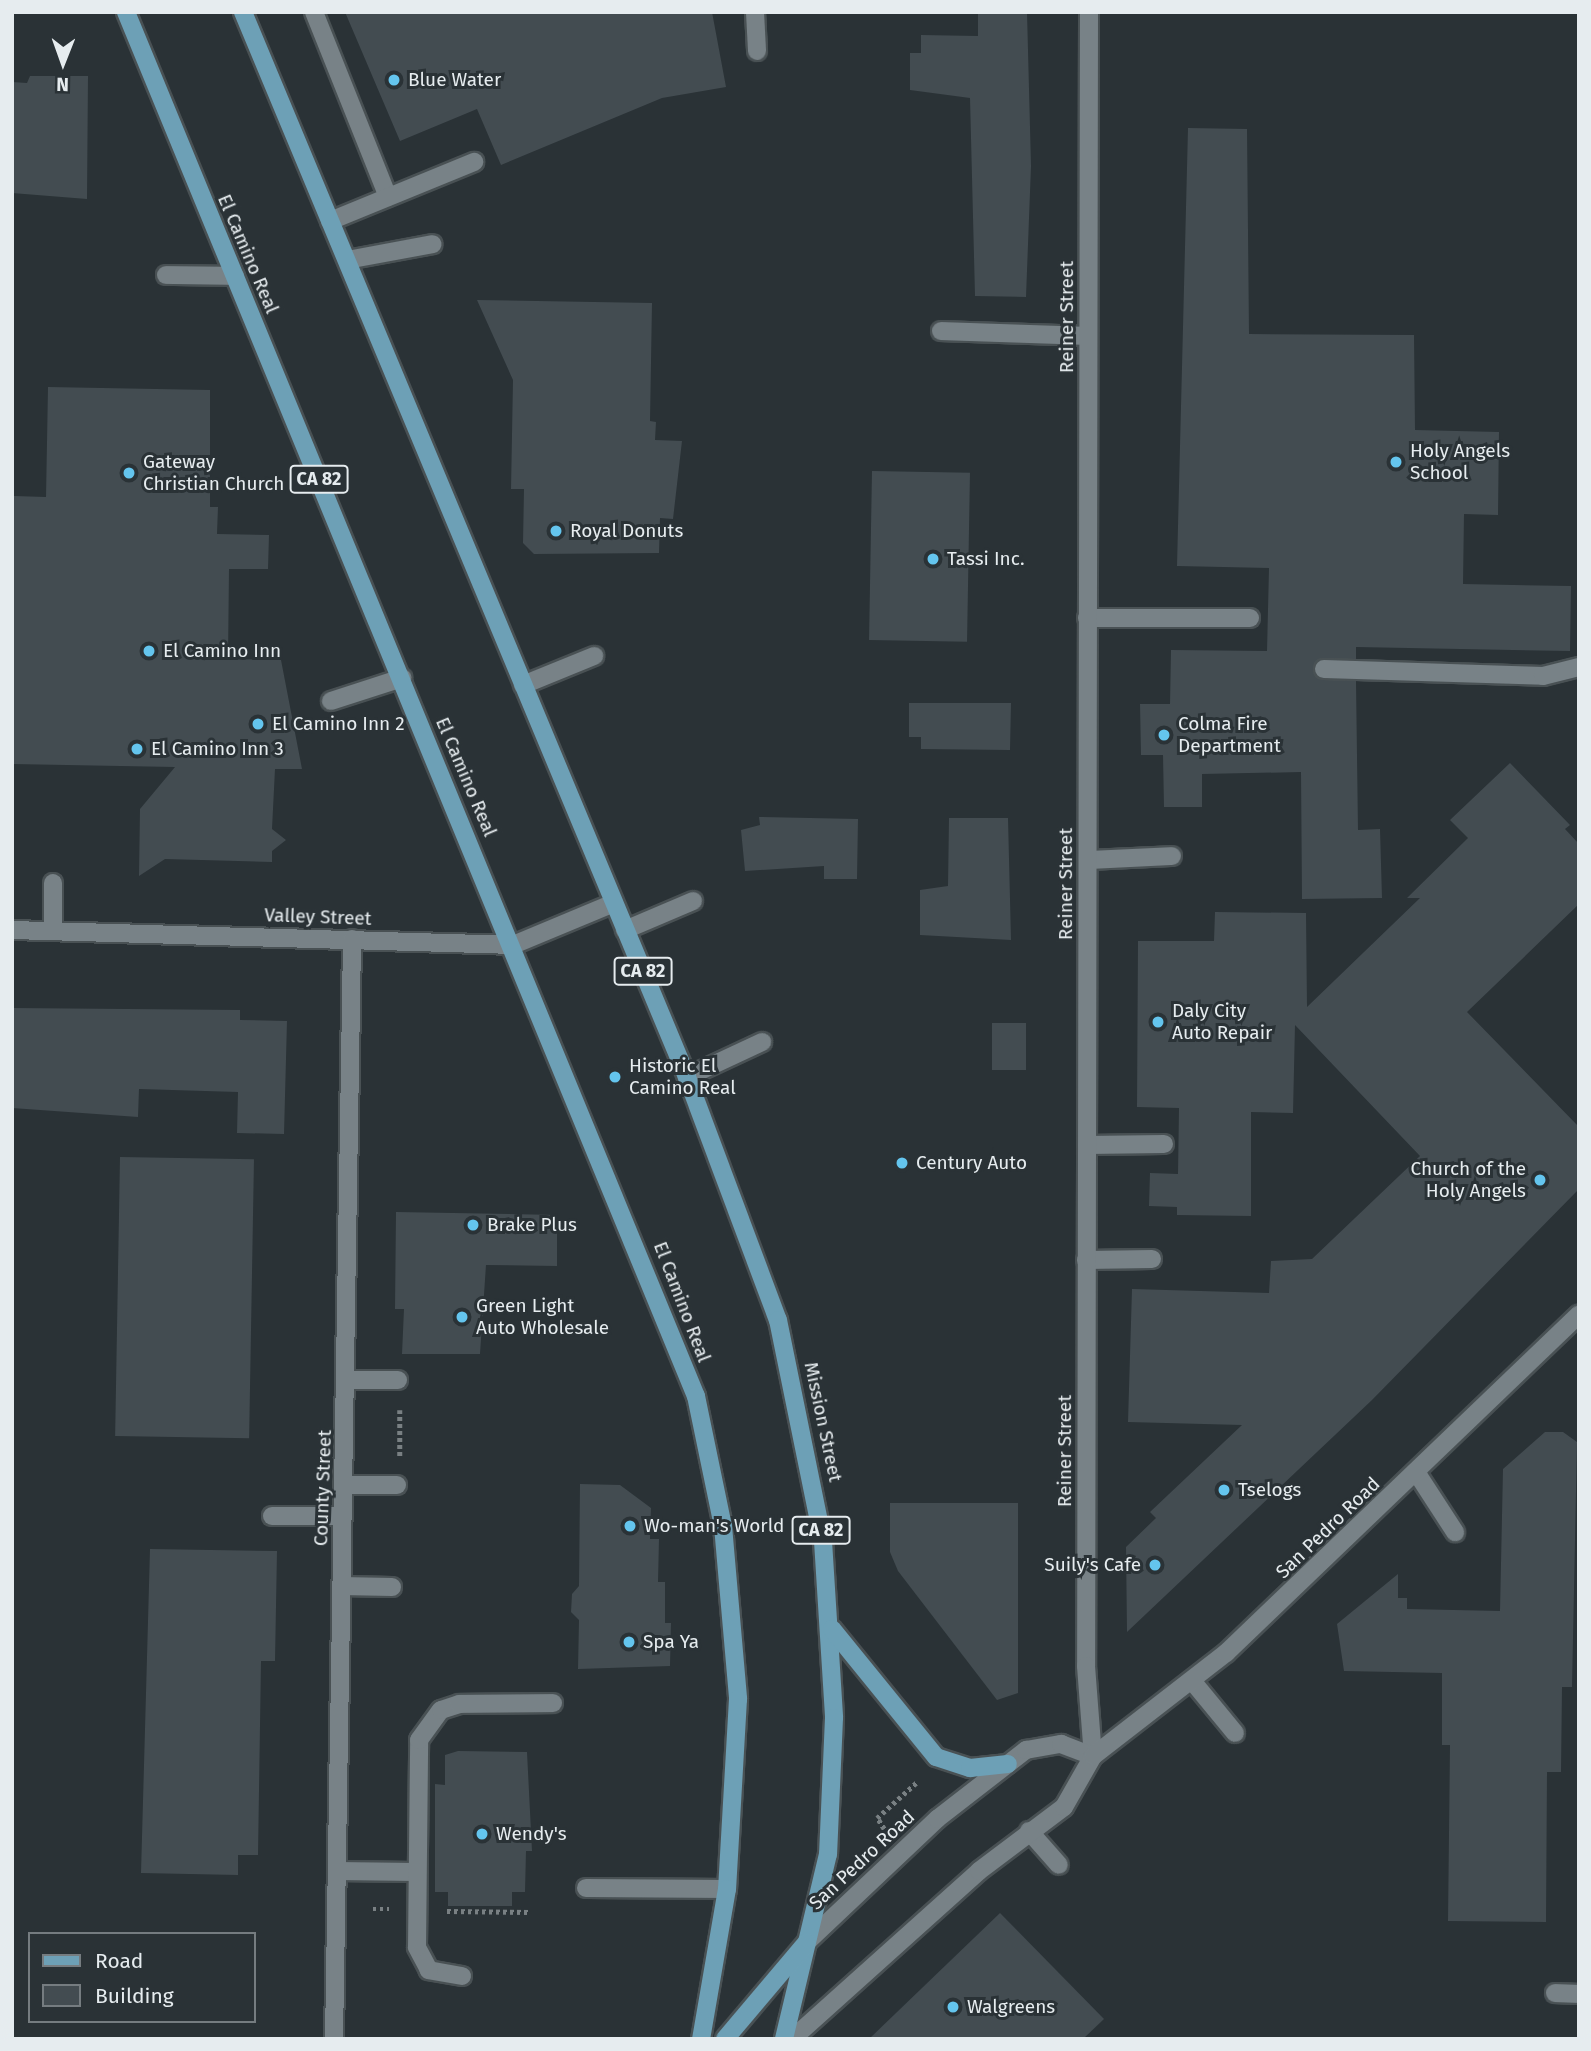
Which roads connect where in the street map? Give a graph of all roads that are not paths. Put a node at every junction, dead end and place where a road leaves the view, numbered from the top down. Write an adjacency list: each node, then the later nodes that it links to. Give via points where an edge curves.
1 (125, 12): 13 (main road, El Camino Real / CA 82)
2 (243, 12): 9 (main road, CA 82)
3 (314, 12): 8 (street)
4 (755, 12): 6 (street)
5 (1089, 12): 15 (street, Reiner Street)
6 (757, 51)
7 (474, 162): 8 (street)
8 (388, 197): 9 (street)
9 (330, 221): 11 (main road, CA 82)
10 (433, 244): 11 (street)
11 (347, 260): 22 (main road, CA 82)
12 (166, 275): 13 (street)
13 (235, 276): 21 (main road, El Camino Real / CA 82)
14 (941, 331): 15 (street)
15 (1088, 336): 16 (street, Reiner Street)
16 (1087, 618): 17 (street); 25 (street, Reiner Street)
17 (1250, 618)
18 (594, 656): 22 (street)
19 (1579, 667): 20 (street, via 1543,676)
20 (1324, 669)
21 (402, 678): 23 (street); 33 (main road, El Camino Real / CA 82)
22 (523, 685): 28 (main road, CA 82)
23 (331, 701)
24 (1172, 856): 25 (street)
25 (1087, 860): 37 (street, Reiner Street)
26 (53, 883): 31 (street)
27 (693, 901): 30 (street)
28 (614, 903): 30 (main road, CA 82); 33 (street, Valley Street)
29 (12, 930): 31 (street, Valley Street)
30 (625, 930): 35 (main road, Mission Street / CA 82)
31 (53, 931): 32 (street, Valley Street)
32 (352, 939): 33 (street, Valley Street); 41 (street, County Street)
33 (513, 945): 62 (main road, El Camino Real / CA 82, via 684,1363 715,1478 729,1570 738,1723)
34 (762, 1042): 35 (street)
35 (687, 1077): 51 (main road, Mission Street / CA 82, via 778,1320 811,1463)
36 (1164, 1144): 37 (street)
37 (1087, 1145): 39 (street, Reiner Street)
38 (1152, 1259): 39 (street)
39 (1086, 1260): 55 (street, Reiner Street, via 1086,1666)
40 (1579, 1314): 43 (street, San Pedro Road)
41 (347, 1380): 42 (street); 45 (street, County Street)
42 (398, 1380)
43 (1416, 1472): 48 (street); 52 (street, San Pedro Road)
44 (399, 1479): 45 (street)
45 (344, 1485): 47 (street, County Street)
46 (272, 1516): 47 (street)
47 (341, 1516): 49 (street, County Street)
48 (1455, 1532)
49 (341, 1586): 50 (street); 59 (street, County Street)
50 (392, 1587)
51 (832, 1629): 56 (main road, via 936,1757 970,1768); 63 (main road, Mission Street / CA 82, via 830,1828)
52 (1193, 1682): 54 (street); 55 (street, San Pedro Road)
53 (553, 1703): 60 (street, via 459,1704 427,1724 417,1759)
54 (1235, 1732)
55 (1093, 1756): 56 (street, San Pedro Road, via 1043,1745); 57 (street, San Pedro Road, via 1075,1796)
56 (1008, 1764): 63 (street, San Pedro Road, via 893,1857)
57 (1030, 1831): 58 (street); 71 (street, San Pedro Road)
58 (1059, 1865)
59 (337, 1871): 60 (street); 67 (street, County Street)
60 (415, 1872): 64 (street, via 424,1965 436,1974)
61 (586, 1888): 62 (street)
62 (727, 1889): 68 (main road, CA 82)
63 (808, 1941): 69 (main road, San Pedro Road); 70 (main road, Mission Street / CA 82)
64 (463, 1976)
65 (1555, 1993): 66 (street)
66 (1579, 1994)
67 (334, 2039)
68 (701, 2039)
69 (725, 2039)
70 (784, 2039)
71 (792, 2039)

